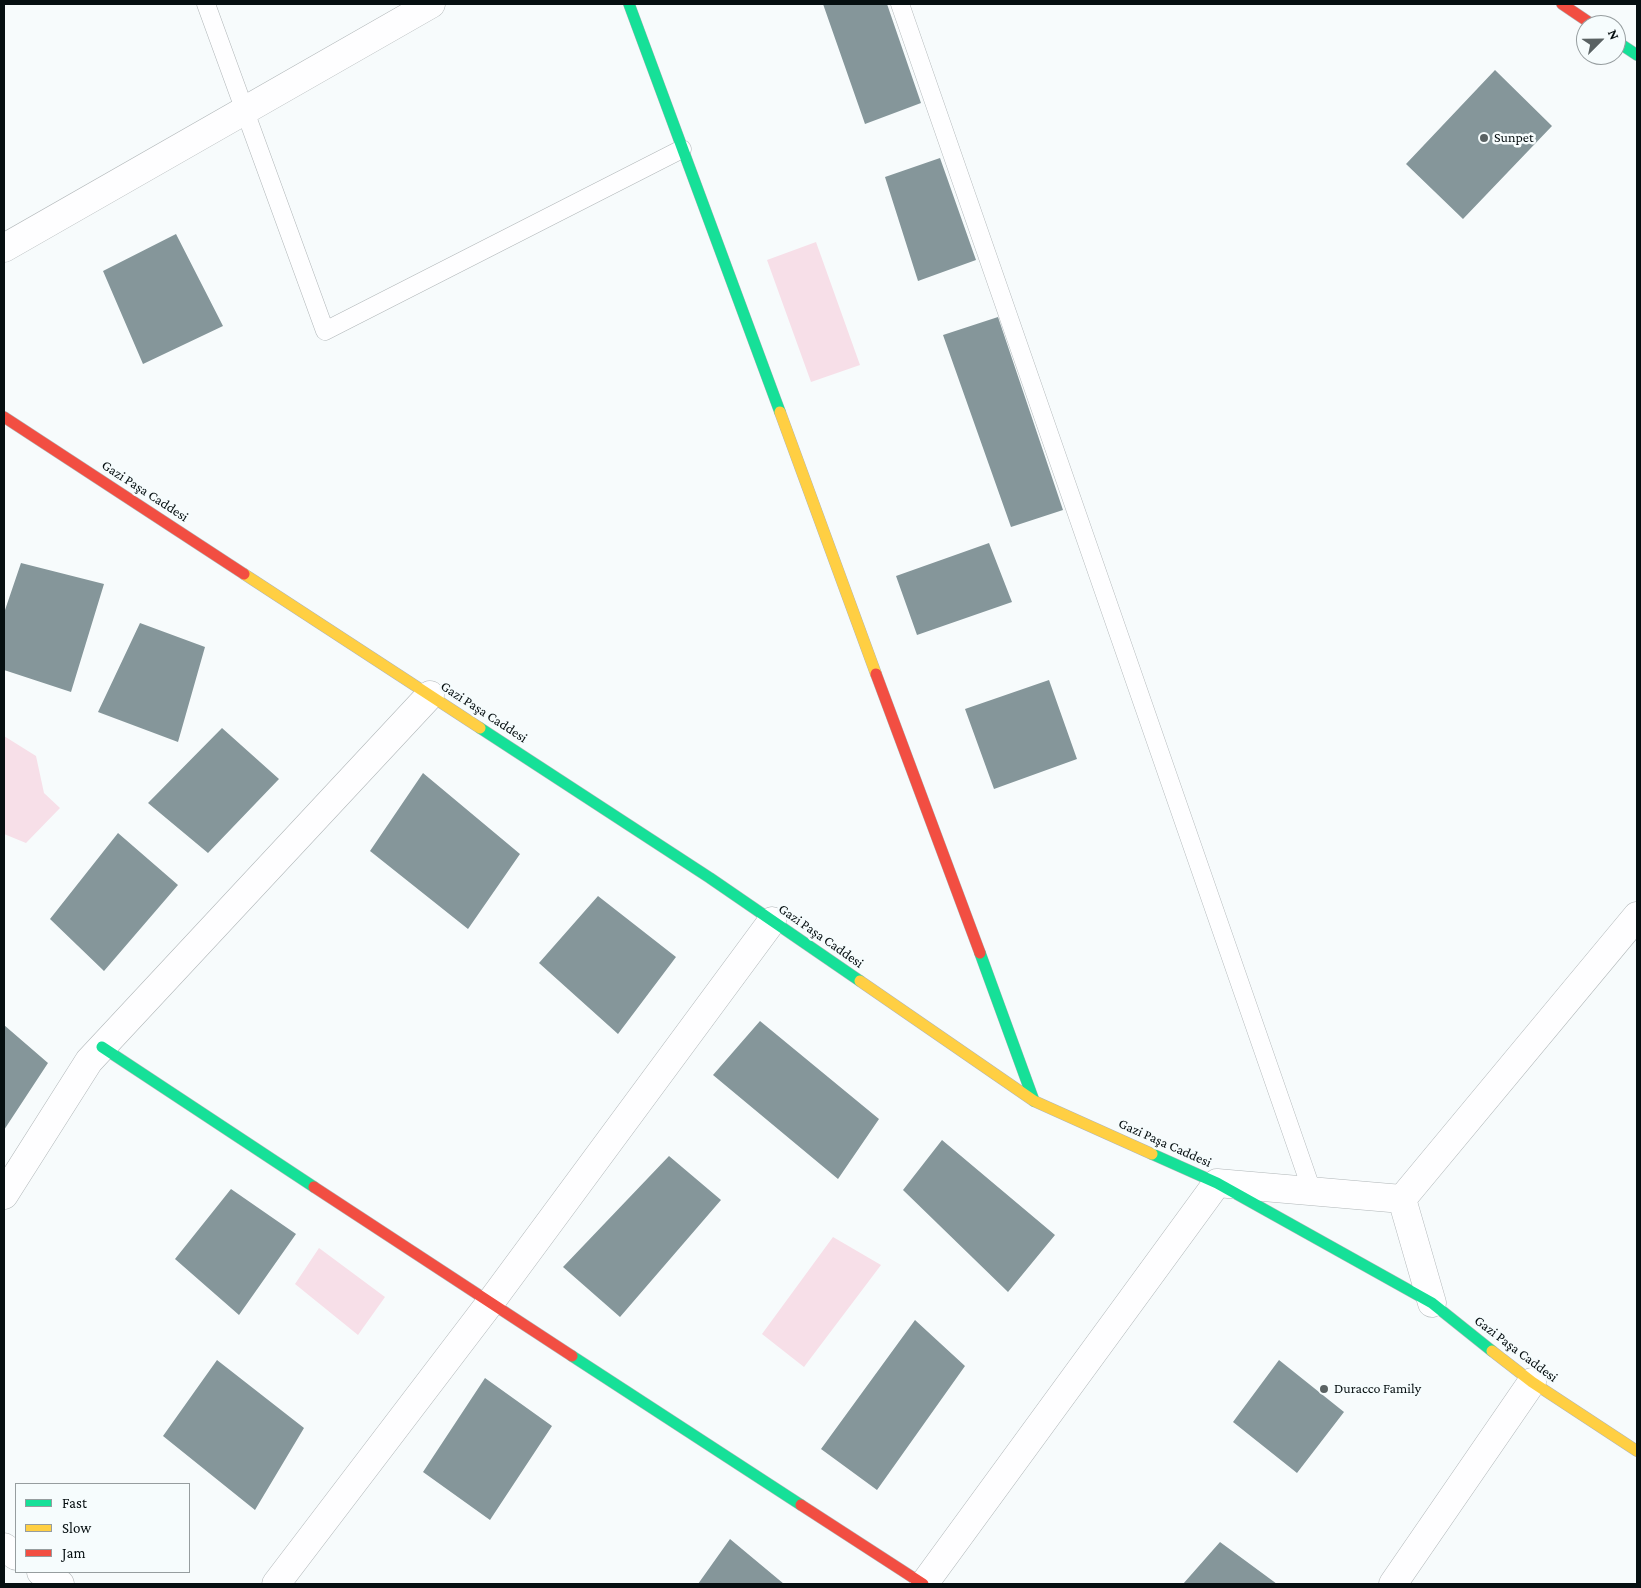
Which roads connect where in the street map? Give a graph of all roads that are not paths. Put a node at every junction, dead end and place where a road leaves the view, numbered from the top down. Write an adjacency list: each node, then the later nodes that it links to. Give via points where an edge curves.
1 (206, 4): 9 (lane)
2 (431, 4): 9 (street)
3 (629, 4): 10 (main road)
4 (900, 4): 19 (lane)
5 (1562, 4): 6 (main road)
6 (1578, 15)
7 (1626, 48): 8 (main road)
8 (1637, 55)
9 (245, 110): 10 (lane, via 325,331); 11 (street)
10 (682, 149): 17 (main road)
11 (4, 248)
12 (4, 417): 13 (main road, Gazi Paşa Caddesi)
13 (430, 695): 15 (main road, Gazi Paşa Caddesi); 16 (street)
14 (1637, 916): 21 (street)
15 (772, 920): 17 (main road, Gazi Paşa Caddesi); 23 (street)
16 (102, 1047): 20 (street, via 89,1061); 23 (main road)
17 (1034, 1101): 18 (main road, Gazi Paşa Caddesi)
18 (1217, 1183): 19 (street); 22 (main road, Gazi Paşa Caddesi); 31 (street)
19 (1312, 1191): 21 (street)
20 (4, 1195)
21 (1402, 1199): 22 (street)
22 (1432, 1302): 24 (main road, Gazi Paşa Caddesi)
23 (490, 1303): 30 (street); 31 (main road)
24 (1532, 1382): 25 (main road, Gazi Paşa Caddesi); 32 (street)
25 (1637, 1450)
26 (4, 1547): 27 (street)
27 (15, 1555)
28 (43, 1573): 29 (street)
29 (60, 1584)
30 (276, 1584)
31 (924, 1584)
32 (1393, 1584)

